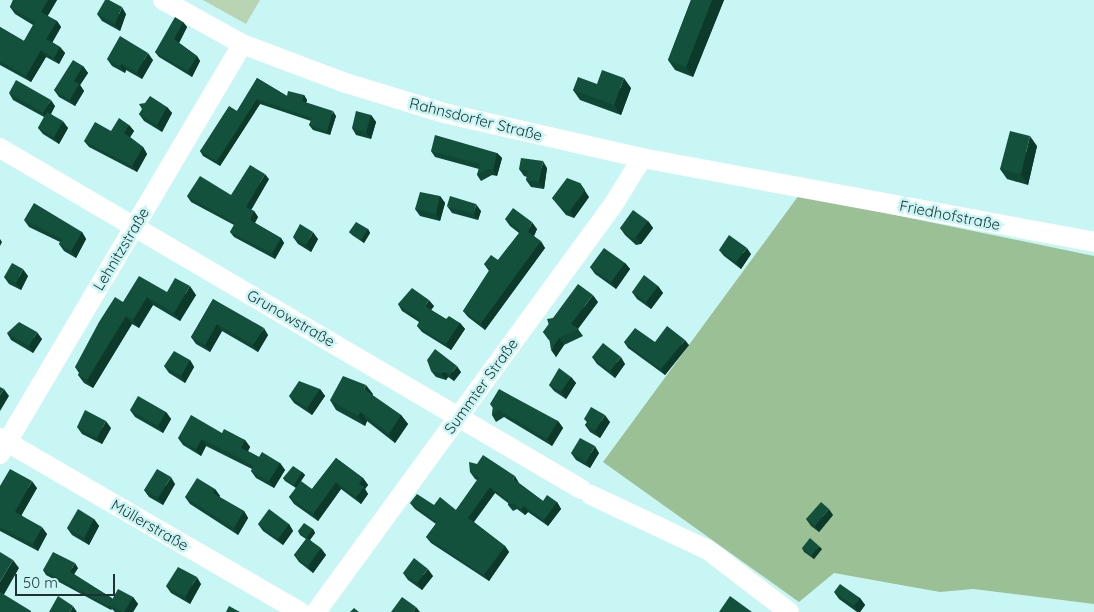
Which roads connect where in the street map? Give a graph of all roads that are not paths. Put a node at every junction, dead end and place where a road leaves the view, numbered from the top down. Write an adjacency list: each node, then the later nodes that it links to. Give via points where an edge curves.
1 (163, 0): 2 (street, Rahnsdorfer Straße)
2 (242, 44): 4 (street, Rahnsdorfer Straße, via 444,113); 6 (street, Lehnitzstraße)
3 (0, 148): 6 (street, Grunowstraße)
4 (642, 158): 5 (street, Rahnsdorfer Straße); 8 (street, Summter Straße, via 613,205)
5 (805, 188): 7 (street, Friedhofstraße)
6 (135, 226): 8 (street, Grunowstraße); 9 (street, Lehnitzstraße)
7 (1094, 242)
8 (458, 417): 11 (street, Summter Straße); 12 (street, Grunowstraße, via 586,492 708,550)
9 (2, 445): 10 (street, Müllerstraße)
10 (300, 612)
11 (316, 612)
12 (789, 612)

